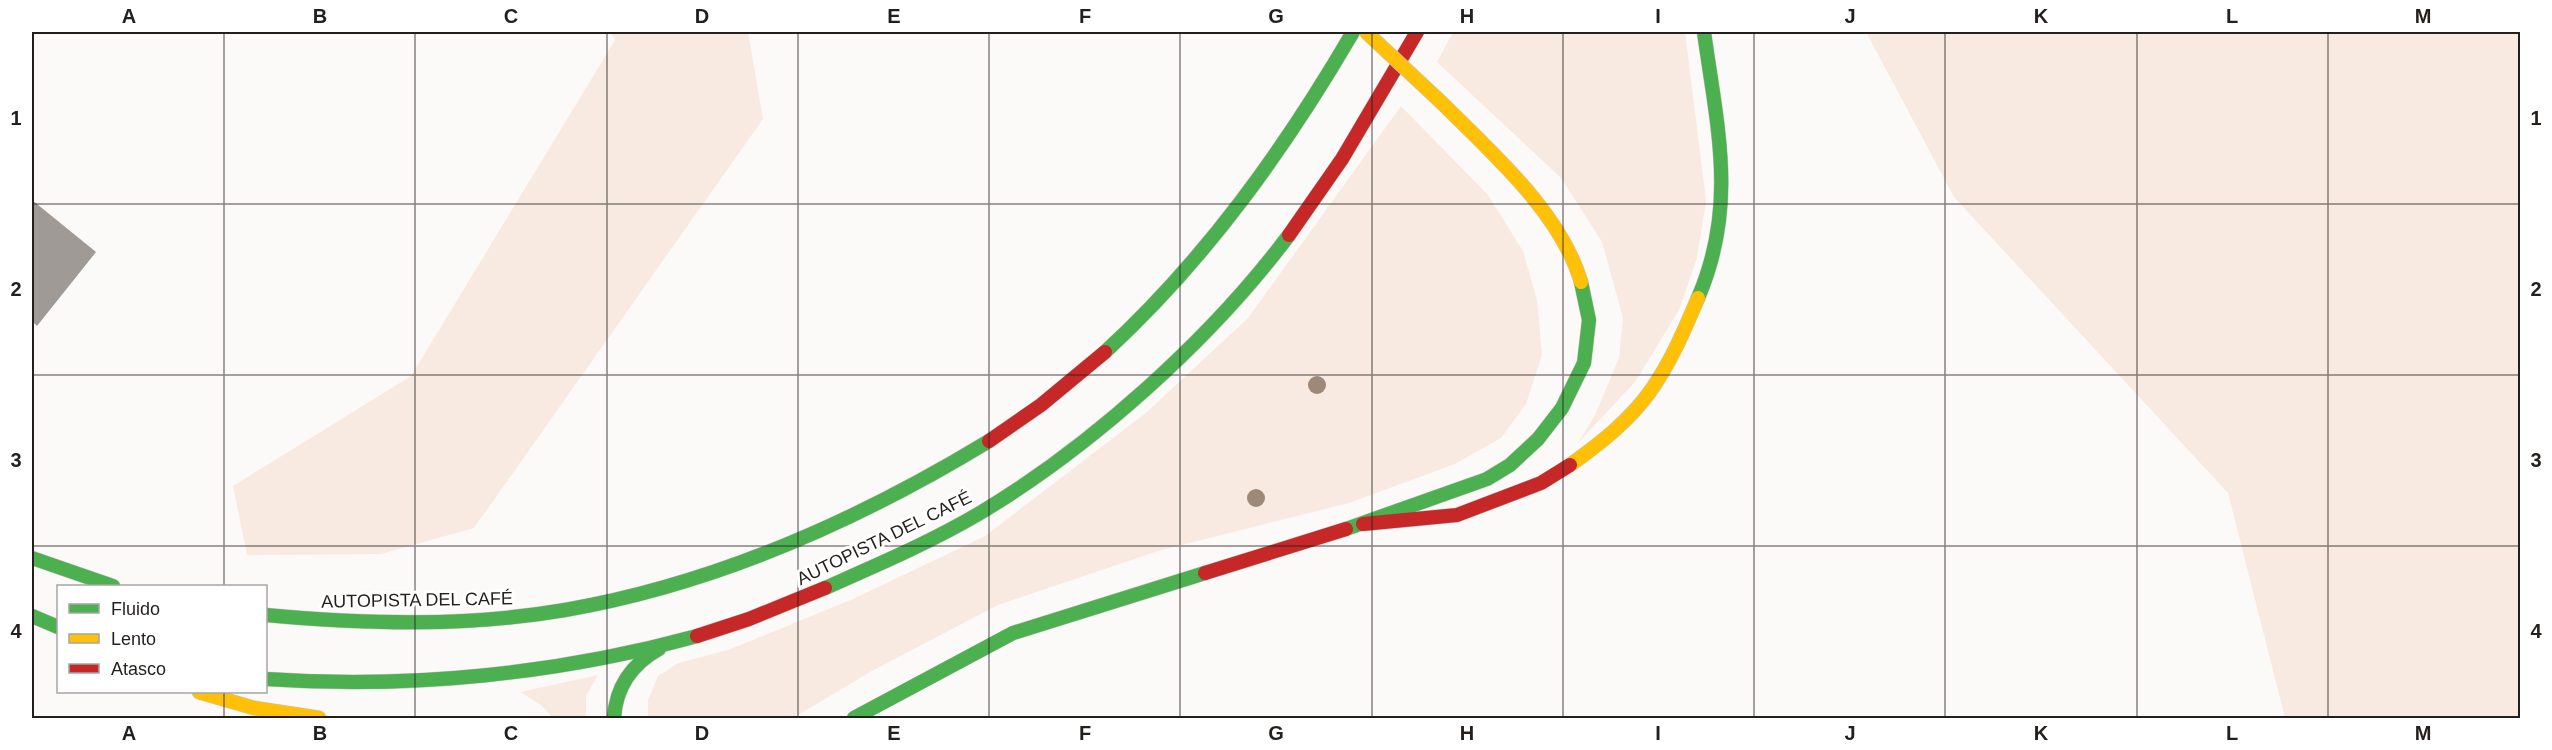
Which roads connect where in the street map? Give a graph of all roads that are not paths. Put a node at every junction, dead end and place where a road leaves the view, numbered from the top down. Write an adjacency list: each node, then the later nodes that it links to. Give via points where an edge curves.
1 (1353, 32): 6 (main road, AUTOPISTA DEL CAFÉ)
2 (1366, 32): 7 (main road, bridge, via 1442,103 1545,211 1571,254 1588,307 1589,338 1585,364 1573,392 1534,445 1505,471)
3 (1417, 32): 13 (main road, AUTOPISTA DEL CAFÉ, via 1334,174 1291,234 1208,330 1100,427 1010,493 942,534 771,610)
4 (1704, 32): 7 (main road, via 1723,171 1721,220 1706,281 1680,341 1648,394 1603,441 1541,483 1457,515)
5 (1302, 87): 6 (main road)
6 (1271, 165): 10 (main road, AUTOPISTA DEL CAFÉ, via 1221,230 1138,322 1098,359 995,438 879,504 726,566 614,599 545,613 387,622 317,621)
7 (1363, 524): 18 (main road, via 1013,633)
8 (32, 558): 9 (main road)
9 (110, 585)
10 (267, 615)
11 (32, 616): 12 (main road)
12 (57, 627)
13 (672, 643): 14 (main road, AUTOPISTA DEL CAFÉ, via 584,662 473,677 380,684); 17 (main road, via 645,656 625,678 614,706)
14 (267, 679)
15 (202, 693): 16 (main road, via 254,708)
16 (319, 718)
17 (614, 718)
18 (854, 718)

